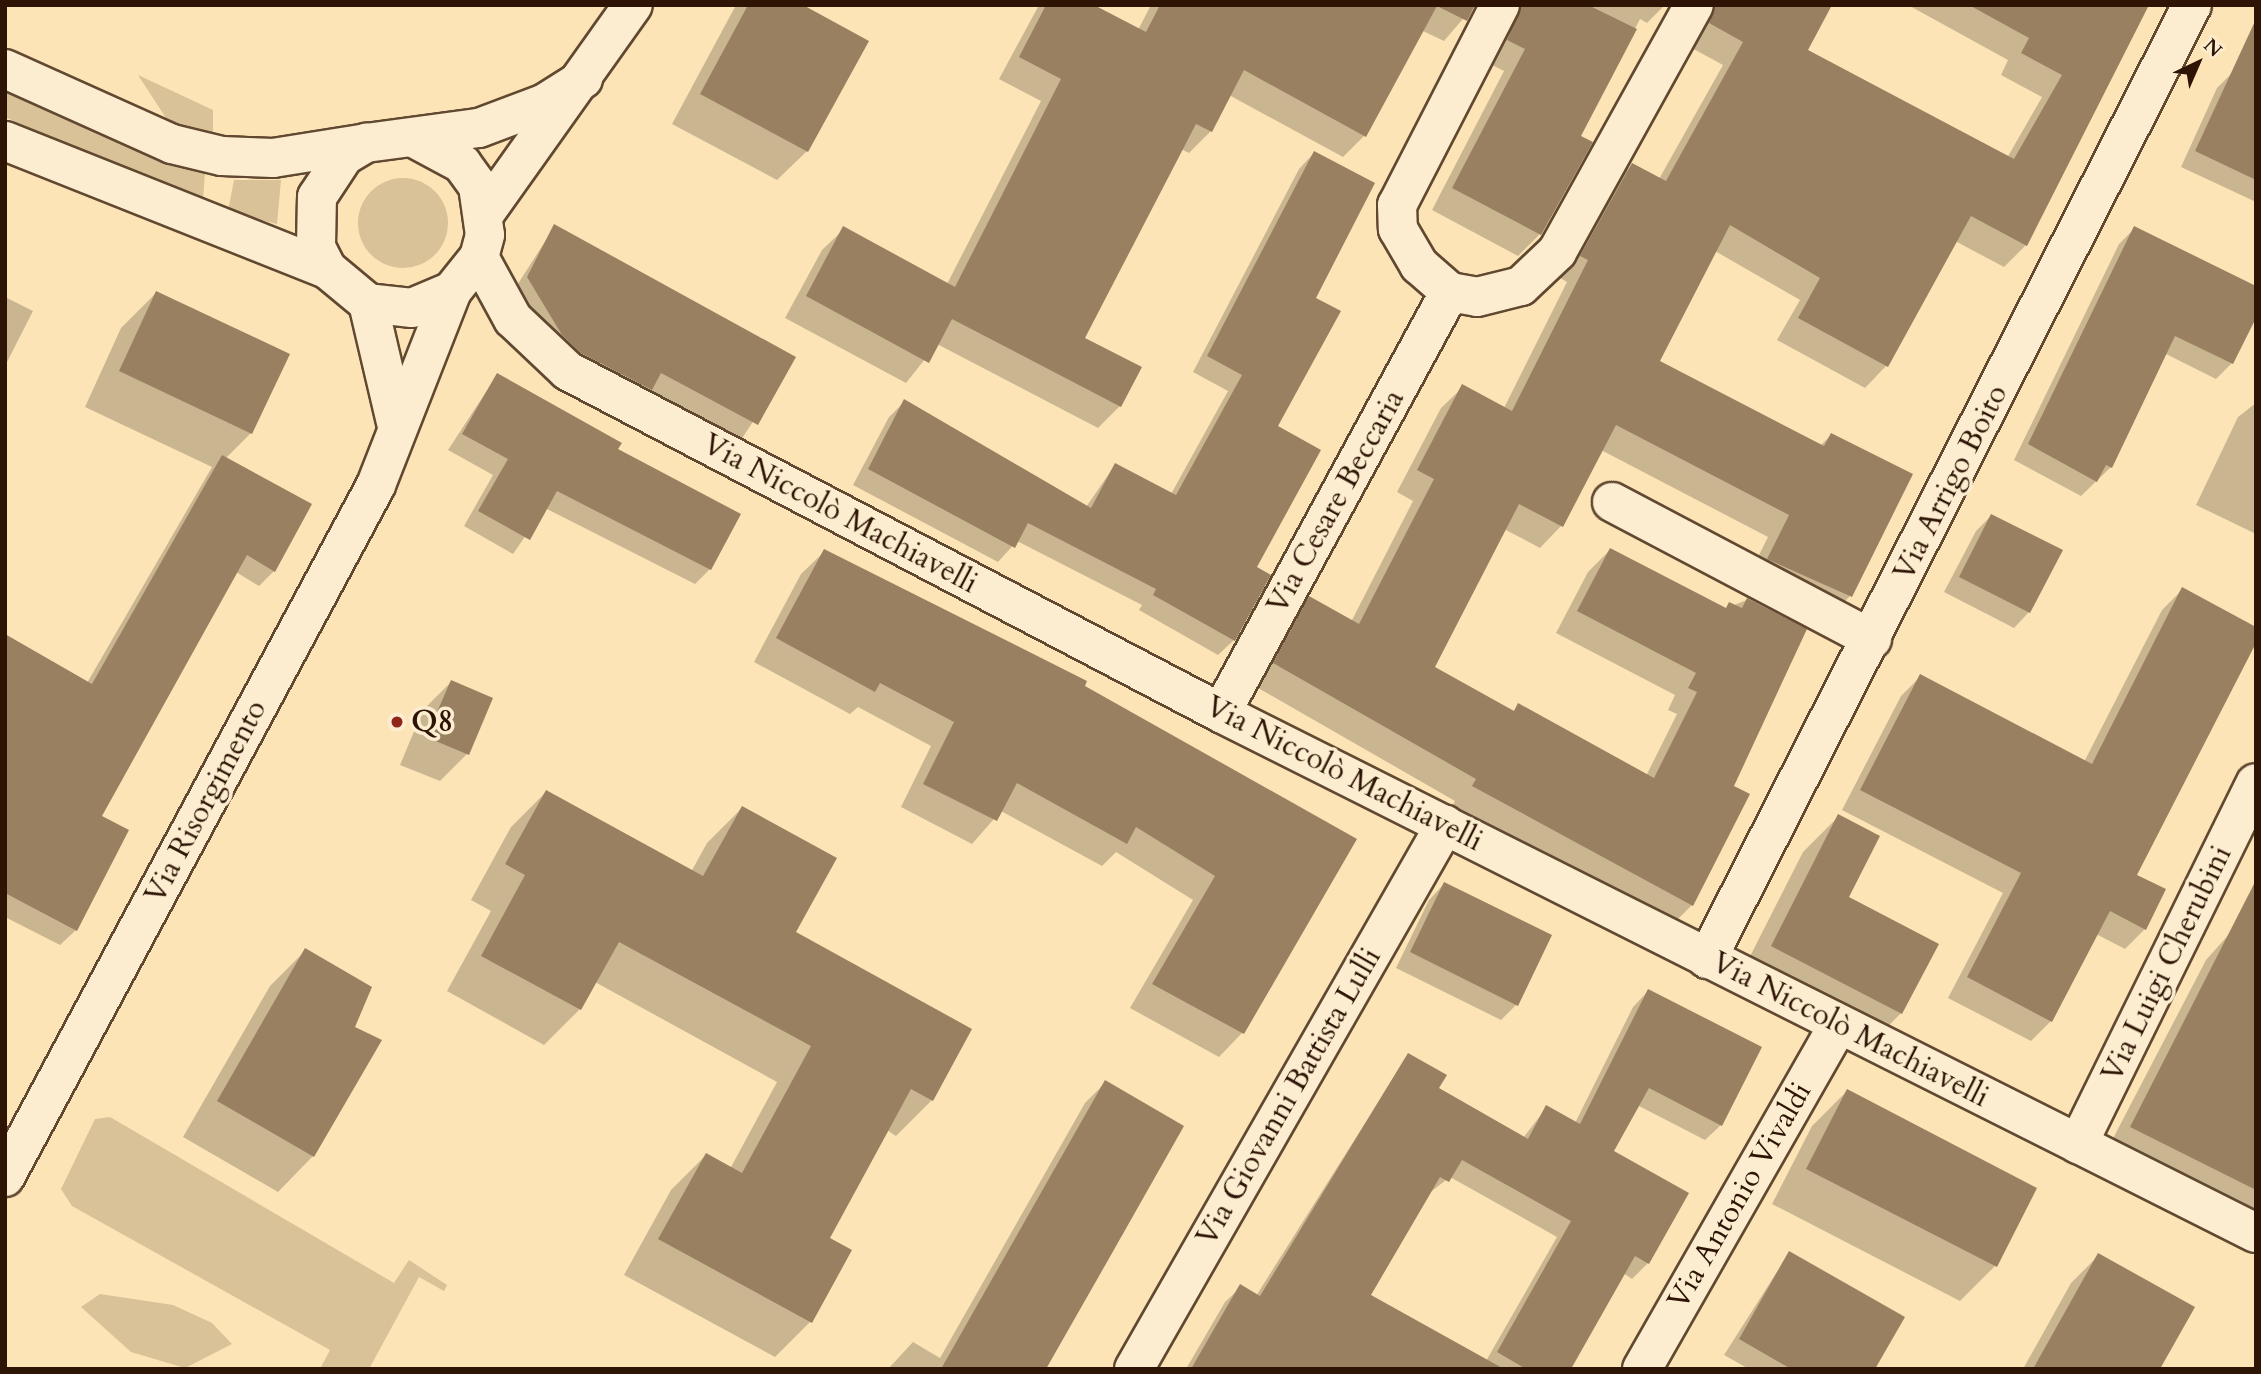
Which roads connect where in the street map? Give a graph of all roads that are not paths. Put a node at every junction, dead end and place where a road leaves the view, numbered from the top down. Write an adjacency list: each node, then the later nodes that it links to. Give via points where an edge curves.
1 (633, 5): 6 (street)
2 (1500, 5): 14 (street, via 1397,205 1405,247)
3 (1694, 5): 14 (street, via 1558,252 1521,286 1502,294)
4 (2192, 5): 18 (street, Via Arrigo Boito)
5 (5, 69): 9 (street, via 162,140 209,153 273,158)
6 (583, 79): 7 (street, via 545,103 479,128); 10 (street)
7 (414, 138): 9 (street); 10 (street, via 462,164)
8 (5, 141): 12 (street)
9 (366, 143): 12 (street, via 327,174 317,197 316,247)
10 (485, 213): 11 (street)
11 (479, 257): 13 (street); 19 (street, Via Niccolò Machiavelli, via 513,319 568,371)
12 (327, 269): 15 (street)
13 (452, 291): 15 (street, via 412,308); 16 (street, Via Risorgimento)
14 (1450, 292): 19 (street, Via Cesare Beccaria)
15 (368, 303): 16 (street)
16 (397, 422): 25 (street, Via Risorgimento, via 376,485)
17 (1612, 502): 18 (street)
18 (1872, 639): 22 (street, Via Arrigo Boito)
19 (1221, 713): 21 (street, Via Niccolò Machiavelli)
20 (2256, 783): 24 (street, Via Luigi Cherubini)
21 (1444, 825): 22 (street, Via Niccolò Machiavelli); 27 (street, Via Giovanni Battista Lulli)
22 (1707, 959): 23 (street, Via Niccolò Machiavelli)
23 (1839, 1024): 24 (street, Via Niccolò Machiavelli); 28 (street, Via Antonio Vivaldi)
24 (2078, 1144): 26 (street, Via Niccolò Machiavelli)
25 (5, 1177)
26 (2256, 1233)
27 (1134, 1369)
28 (1642, 1369)

